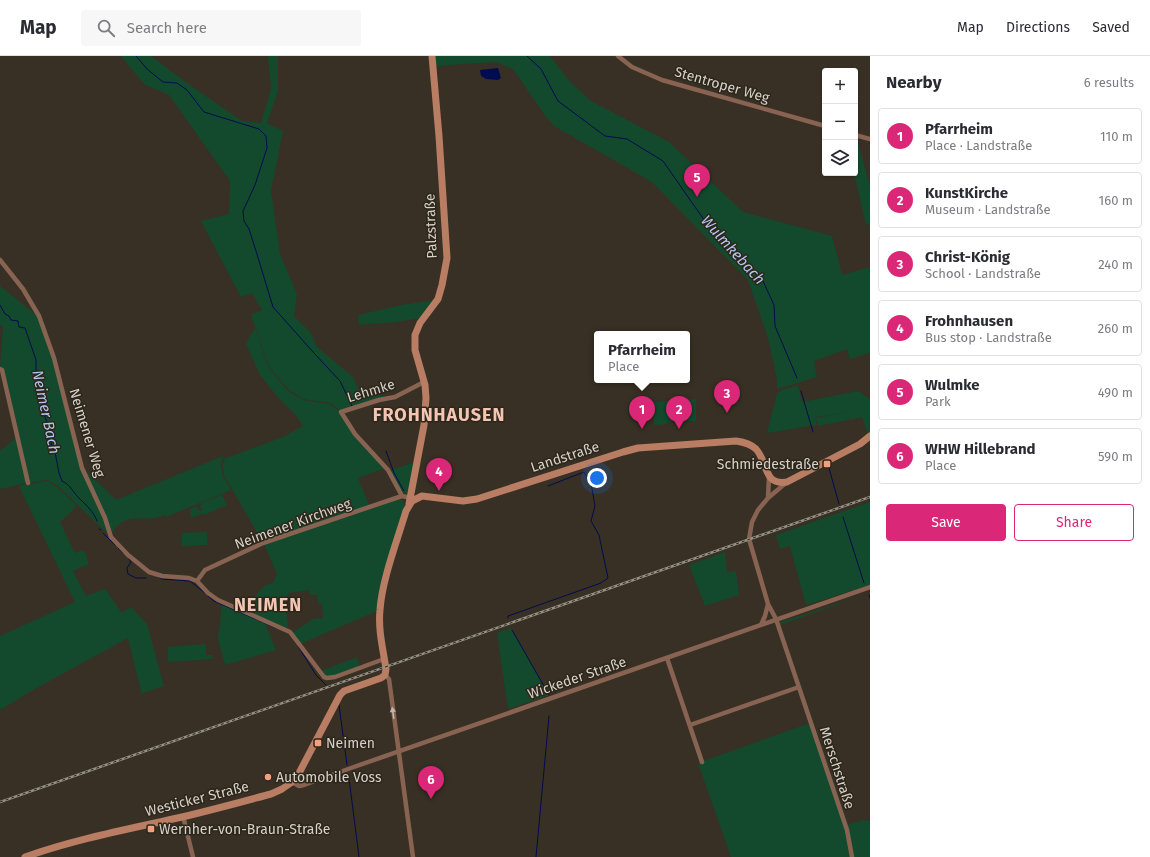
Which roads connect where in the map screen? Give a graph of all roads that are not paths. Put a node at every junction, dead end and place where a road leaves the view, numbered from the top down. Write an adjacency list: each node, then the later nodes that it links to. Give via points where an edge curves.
1 (432, 56): 8 (main road, Palzstraße, via 447,258 438,299 420,323 415,336 415,350)
2 (618, 56): 3 (street, Stentroper Weg, via 632,67 662,80)
3 (822, 125)
4 (858, 136): 5 (street)
5 (870, 139)
6 (0, 260): 18 (street, Neimener Weg, via 40,316 54,358 82,468 111,537 149,572)
7 (0, 369): 12 (street)
8 (424, 382): 13 (main road, Palzstraße, via 424,425); 14 (street, Lehmke, via 395,397 341,412 355,434 388,470)
9 (870, 436): 11 (main road, via 860,444)
10 (769, 477): 11 (main road, via 778,482); 15 (main road, Landstraße, via 755,448 736,441 648,447 623,452 470,500); 16 (street)
11 (787, 482): 16 (street)
12 (28, 484)
13 (413, 485): 15 (main road); 17 (main road, Palzstraße)
14 (402, 496): 17 (street); 18 (street, Neimener Kirchweg, via 263,543 205,570)
15 (422, 496): 17 (main road)
16 (768, 498): 20 (street, via 752,522 749,539)
17 (410, 501): 24 (main road, via 382,594 380,627)
18 (197, 581): 24 (street, via 218,600 290,632 324,677 334,677)
19 (870, 587): 21 (street, Wickeder Straße)
20 (768, 604): 21 (street); 22 (street)
21 (776, 619): 22 (street, Wickeder Straße); 26 (street, Merschstraße)
22 (761, 625): 23 (street, Wickeder Straße)
23 (667, 658): 27 (street); 28 (street, Wickeder Straße)
24 (384, 659): 25 (main road)
25 (385, 672): 28 (street, one-way to 25, via 389,679); 30 (main road, Westicker Straße, via 381,678 344,691 340,695 301,770)
26 (799, 687): 27 (street); 35 (street, Merschstraße, via 846,830)
27 (690, 724): 29 (street)
28 (398, 752): 30 (street, Wickeder Straße, via 304,785 299,786); 34 (street)
29 (702, 762)
30 (292, 782): 31 (main road, Westicker Straße, via 271,794)
31 (183, 816): 32 (main road, Westicker Straße); 33 (street)
32 (25, 857)
33 (193, 857)
34 (413, 857)
35 (852, 857)

